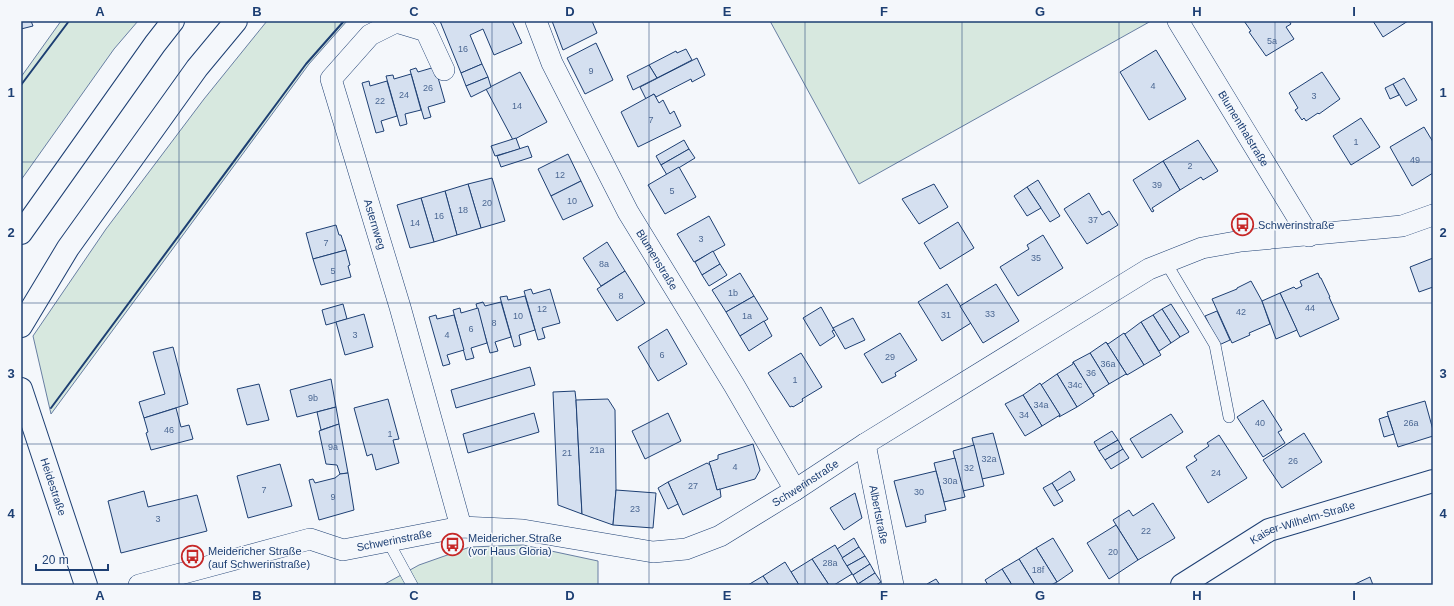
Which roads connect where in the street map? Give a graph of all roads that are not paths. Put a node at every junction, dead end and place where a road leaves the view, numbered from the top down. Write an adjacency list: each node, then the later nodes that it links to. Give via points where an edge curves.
1 (173, 21): 7 (main road, via 145,56)
2 (236, 21): 10 (main road, via 197,68 68,248)
3 (536, 21): 15 (street, Blumenstraße, via 552,63 628,212)
4 (1178, 21): 8 (street, Blumenthalstraße)
5 (444, 70): 16 (street, Asternweg, via 426,31 396,22 370,35 331,79 400,307)
6 (1433, 215): 8 (street, Schwerinstraße, via 1402,226)
7 (21, 233)
8 (1308, 236): 9 (street, Schwerinstraße, via 1241,241 1202,248)
9 (1165, 261): 12 (lane, via 1215,345); 13 (street, Schwerinstraße)
10 (21, 326)
11 (21, 389): 18 (main road, Heidestraße)
12 (1230, 417)
13 (865, 444): 15 (street, Schwerinstraße); 21 (street, Albertstraße)
14 (1433, 481): 22 (main road, Kaiser-Wilhelm-Straße, via 1269,530)
15 (795, 490): 16 (street, Schwerinstraße, via 720,536 686,549 654,552 523,530)
16 (461, 527): 17 (street, Schwerinstraße)
17 (388, 541): 19 (street, Schwerinstraße, via 343,550 310,539); 20 (lane)
18 (86, 585)
19 (139, 585)
20 (412, 585)
21 (893, 585)
22 (1182, 585)

